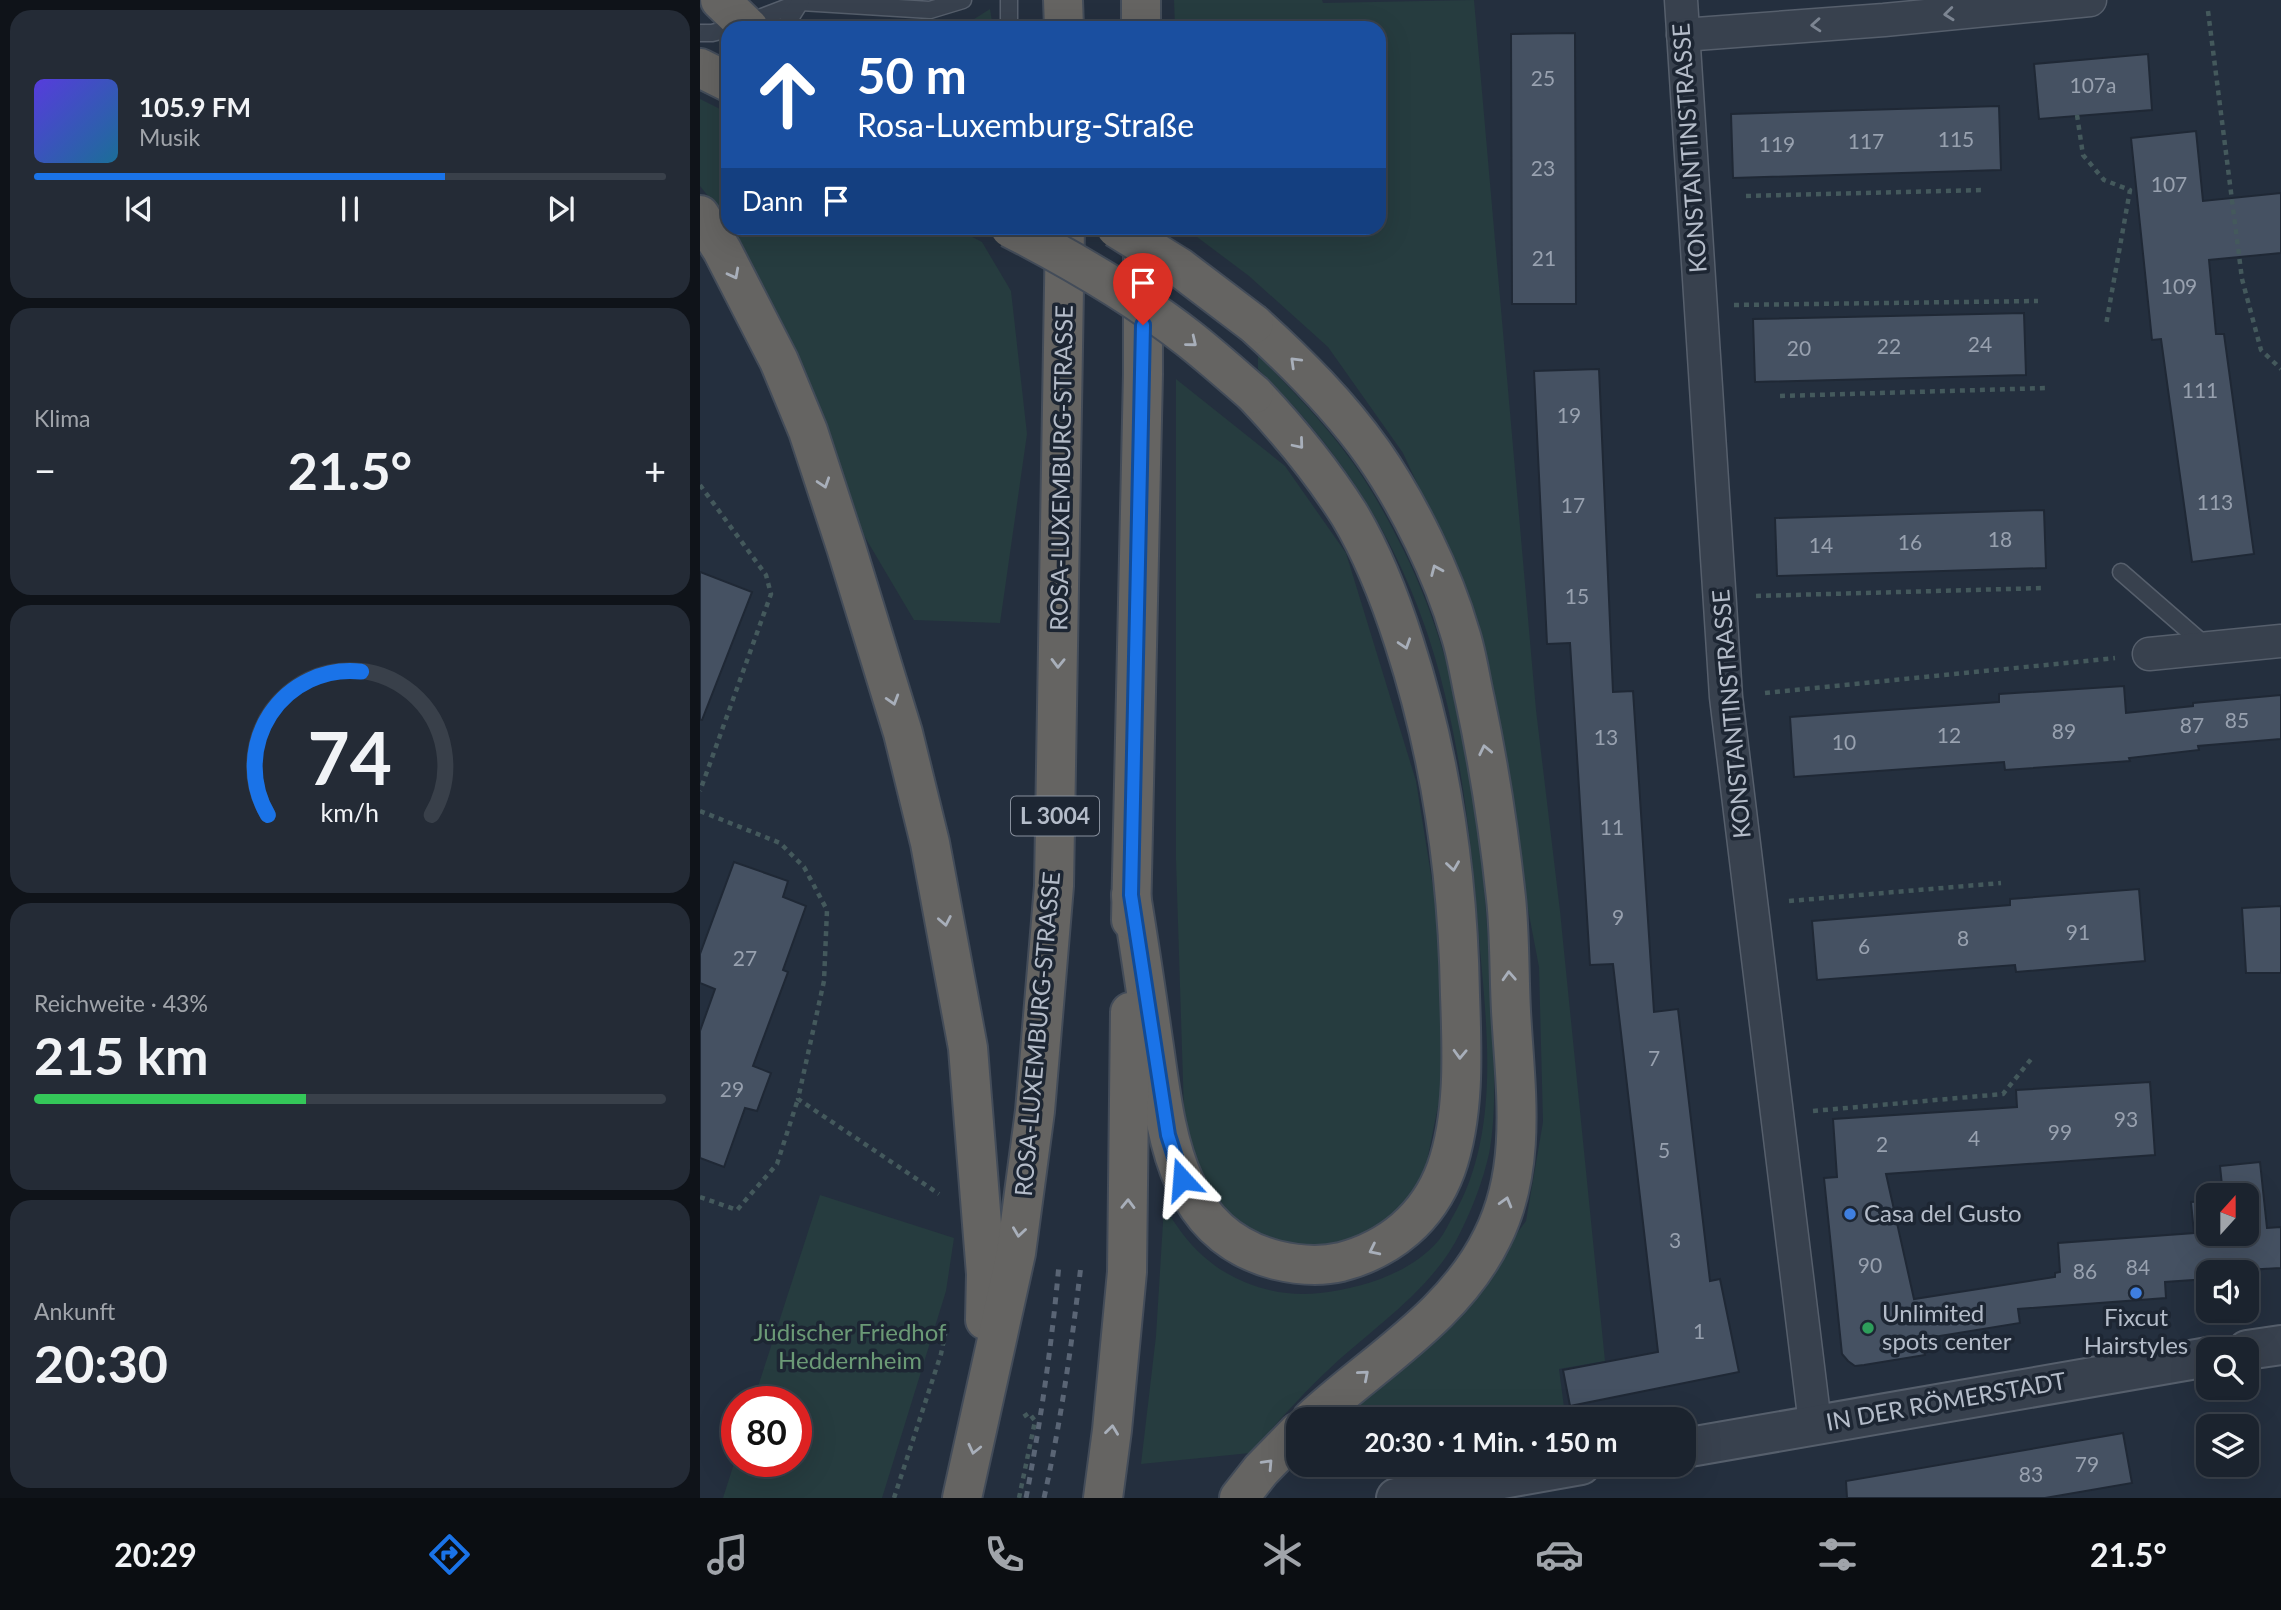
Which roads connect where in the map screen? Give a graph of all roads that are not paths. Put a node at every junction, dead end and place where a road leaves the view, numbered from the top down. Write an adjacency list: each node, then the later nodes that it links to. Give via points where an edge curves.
1 (963, 0): 7 (lane, via 930,10)
2 (1009, 0): 10 (lane)
3 (1063, 0): 11 (highway)
4 (1141, 0): 12 (highway)
5 (1681, 0): 15 (street, KONSTANTINSTRASSE)
6 (2090, 0): 15 (street, one-way to 15)
7 (801, 1): 8 (lane); 9 (lane)
8 (737, 21)
9 (788, 21)
10 (1009, 21)
11 (1064, 21)
12 (1141, 21)
13 (721, 28): 14 (lane)
14 (700, 33)
15 (1683, 35): 33 (street, KONSTANTINSTRASSE, via 1726,697)
16 (700, 68): 17 (highway)
17 (721, 78)
18 (700, 215): 31 (highway, one-way to 31, via 779,360 807,431 903,733 930,843 968,1048 986,1274)
19 (1023, 235): 27 (highway, one-way to 27, bridge, via 1130,297 1254,394 1298,443 1351,517 1387,589 1429,729 1454,875 1460,962 1455,1131 1436,1193 1404,1232 1379,1249 1335,1264 1289,1263 1236,1243 1195,1203 1168,1135)
20 (1065, 235): 31 (highway, ROSA-LUXEMBURG-STRASSE / L 3004, one-way to 31, via 1054,886 1033,1124 1016,1254)
21 (1127, 235): 32 (highway, one-way to 21, bridge, via 1457,1291 1504,1211 1516,1147 1506,900 1490,772 1461,633 1435,567 1373,453 1317,384 1254,324 1179,267)
22 (1143, 235): 27 (highway, L 3004)
23 (2121, 572): 25 (lane)
24 (2281, 641): 25 (street)
25 (2208, 648): 26 (street)
26 (2149, 654)
27 (1131, 895): 38 (highway, L 3004, one-way to 27, via 1127,1272)
28 (2281, 1345): 29 (street)
29 (2259, 1348)
30 (2196, 1359): 33 (street, IN DER RÖMERSTADT)
31 (985, 1400): 37 (highway, ROSA-LUXEMBURG-STRASSE / L 3004, one-way to 37)
32 (1326, 1407)
33 (1815, 1424): 35 (street, IN DER RÖMERSTADT)
34 (1286, 1445): 39 (highway, one-way to 34)
35 (1696, 1446)
36 (1514, 1477): 40 (street)
37 (962, 1498)
38 (1102, 1498)
39 (1239, 1498)
40 (1396, 1498)

